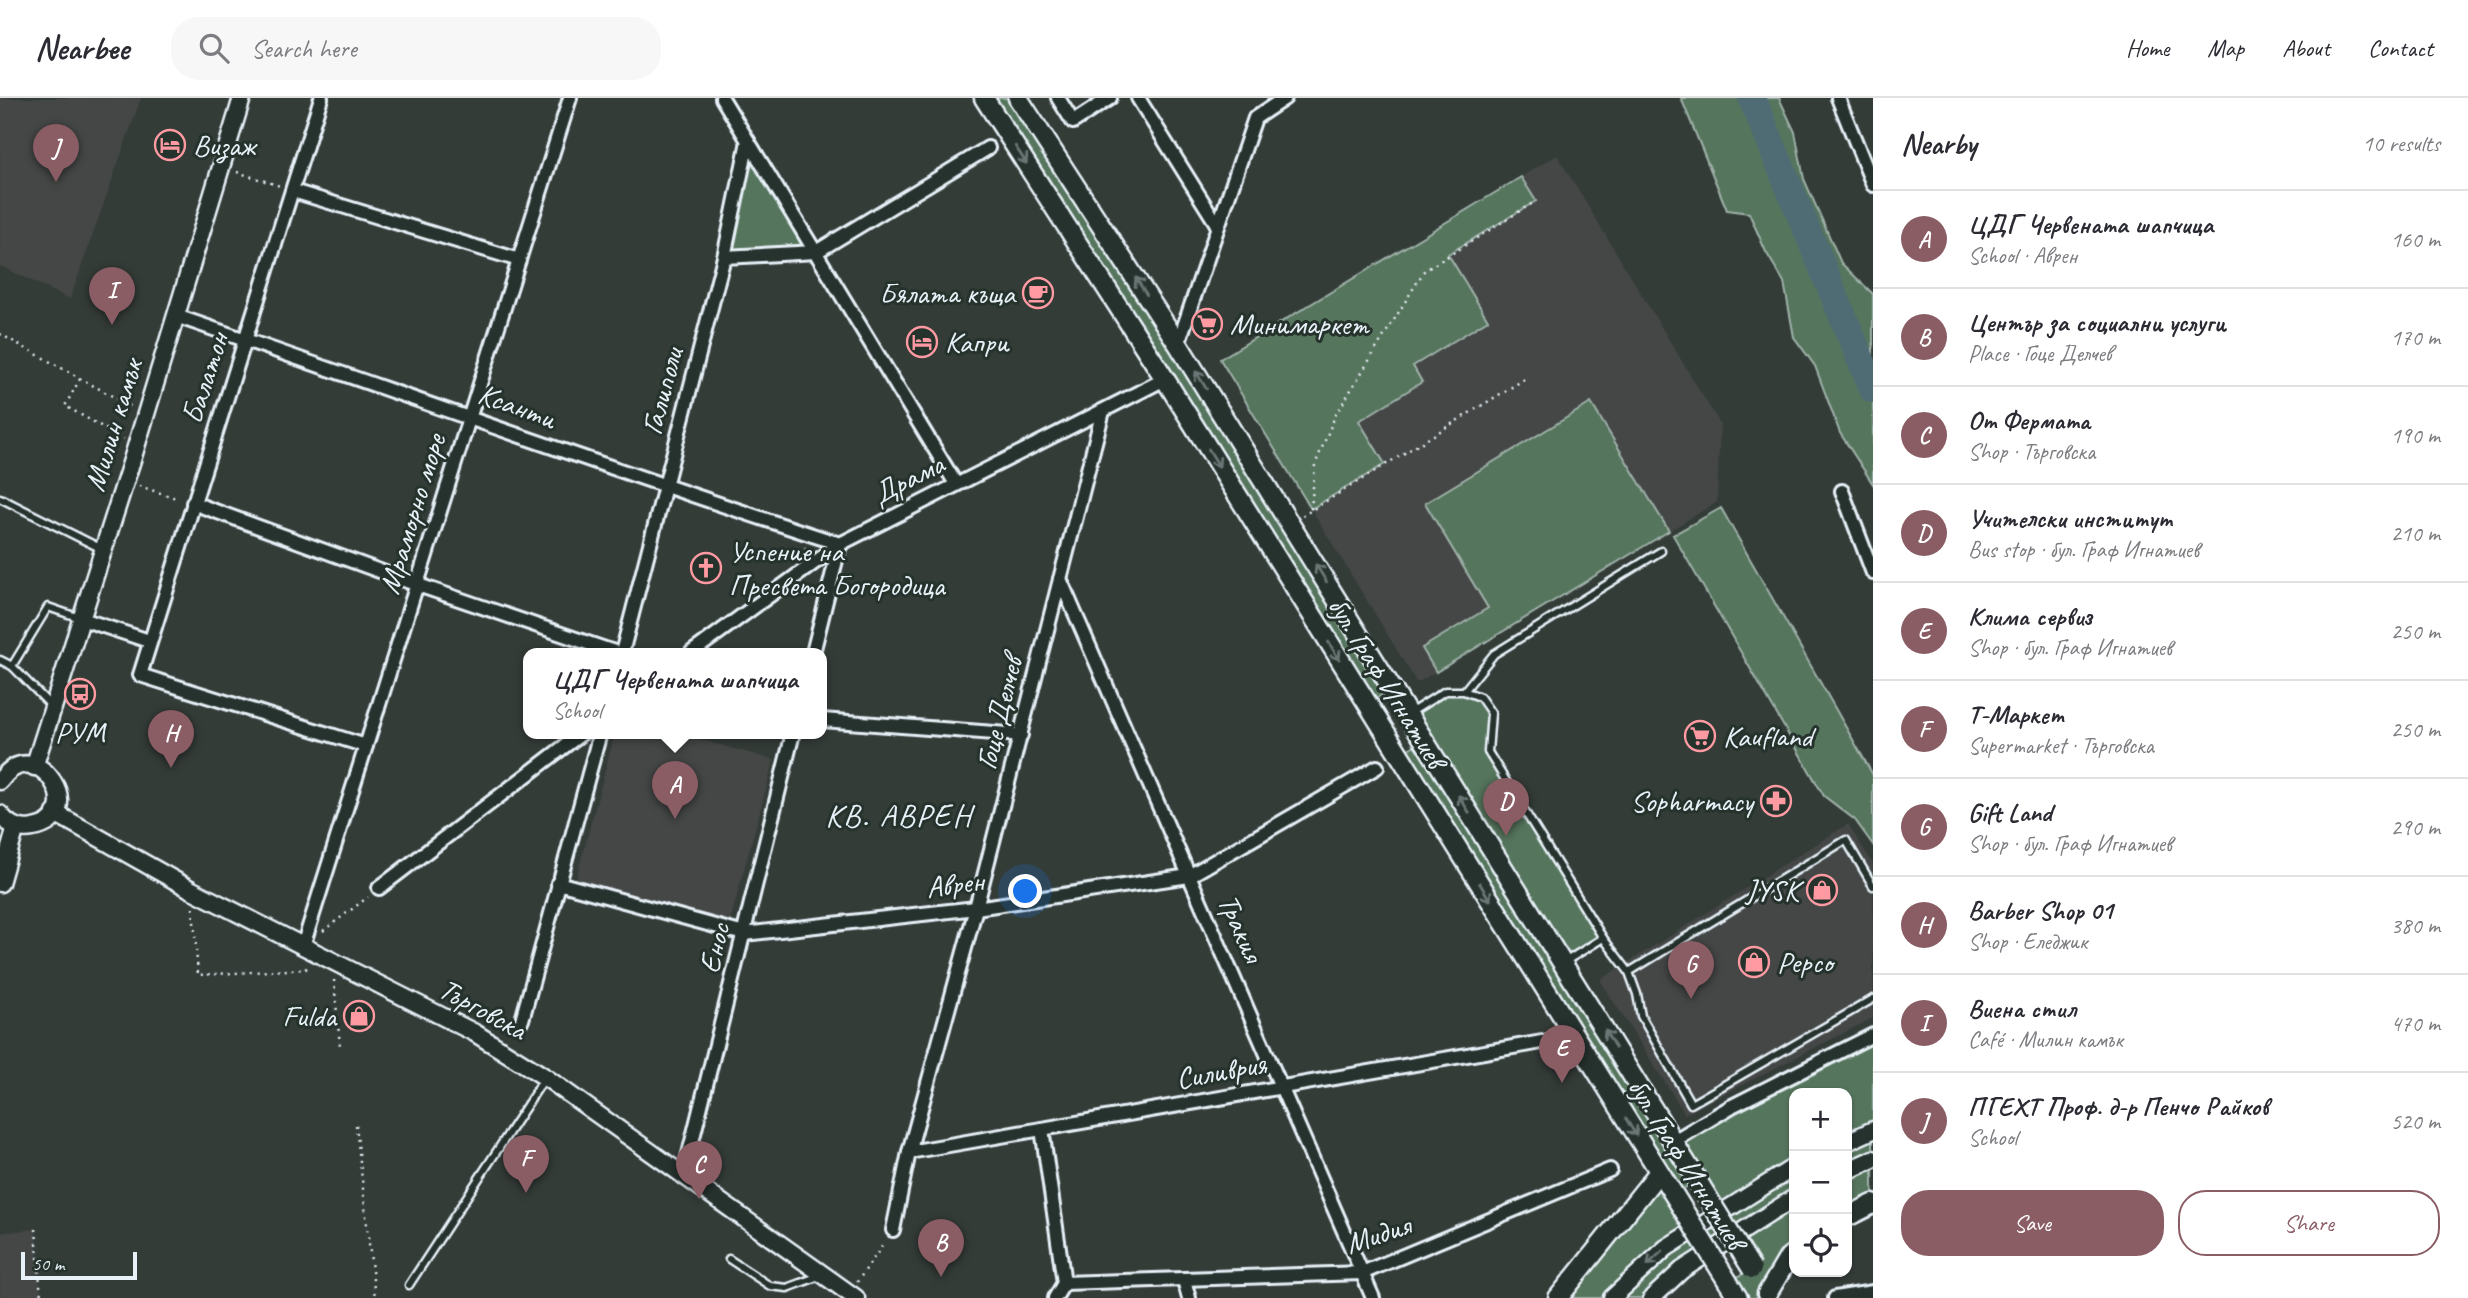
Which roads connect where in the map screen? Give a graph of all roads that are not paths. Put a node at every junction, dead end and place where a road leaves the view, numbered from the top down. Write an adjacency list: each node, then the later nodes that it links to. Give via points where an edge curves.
1 (242, 98): 21 (street, Милин камък)
2 (321, 98): 16 (street, Балатон)
3 (570, 98): 20 (street, Мраморно море)
4 (722, 98): 13 (street)
5 (984, 98): 24 (main road, бул. Граф Игнатиев, one-way to 24)
6 (1018, 98): 23 (main road, бул. Граф Игнатиев, one-way to 6)
7 (1058, 98): 8 (street, via 1073,122)
8 (1110, 98)
9 (1138, 98): 17 (street)
10 (1285, 98): 12 (street)
11 (1838, 98): 15 (street)
12 (1267, 103): 17 (street, via 1255,118)
13 (748, 141): 18 (street); 19 (street, Галиполи)
14 (988, 148): 18 (street)
15 (1873, 185)
16 (293, 191): 20 (street); 22 (street, Балатон)
17 (1218, 226): 23 (street)
18 (816, 253): 19 (street); 27 (street)
19 (724, 257): 28 (street, Галиполи)
20 (519, 260): 26 (street, Мраморно море)
21 (176, 316): 22 (street, Ксанти); 33 (street, Милин камък)
22 (244, 340): 26 (street, Ксанти); 31 (street, Балатон)
23 (1178, 344): 24 (main road); 48 (main road, бул. Граф Игнатиев, one-way to 23)
24 (1165, 379): 25 (street, Драма); 50 (main road, бул. Граф Игнатиев, one-way to 50)
25 (1102, 411): 27 (street, Драма); 36 (street, Гоце Делчев)
26 (470, 417): 28 (street, Ксанти); 37 (street, Мраморно море)
27 (956, 484): 32 (street, Драма)
28 (664, 487): 32 (street, Ксанти); 41 (street, Галиполи)
29 (1842, 491): 35 (street)
30 (0, 498): 33 (lane)
31 (193, 503): 37 (street); 39 (street, Балатон)
32 (840, 544): 42 (street, Драма); 43 (street)
33 (104, 550): 38 (street, Милин камък)
34 (1661, 551): 46 (lane, via 1494,654)
35 (1873, 573)
36 (1060, 579): 51 (street, Гоце Делчев); 62 (street, Тракия)
37 (418, 585): 40 (street); 55 (street, Мраморно море)
38 (82, 619): 39 (street); 45 (lane, via 48,607); 47 (street, Милин камък)
39 (149, 641): 55 (street, Балатон, via 139,675)
40 (604, 648)
41 (620, 648)
42 (698, 648)
43 (814, 648)
44 (0, 660): 45 (lane)
45 (12, 666): 47 (lane)
46 (1464, 691): 48 (lane, via 1445,691); 69 (lane, via 1480,697 1491,713 1488,752)
47 (53, 708): 56 (street, Милин камък)
48 (1408, 714): 50 (main road); 71 (main road, бул. Граф Игнатиев, one-way to 48)
49 (827, 720): 51 (street)
50 (1384, 730): 88 (main road, бул. Граф Игнатиев, one-way to 88)
51 (1021, 735): 67 (street, Гоце Делчев)
52 (574, 739): 66 (street)
53 (598, 739): 64 (street)
54 (792, 739): 68 (street, Енос)
55 (366, 746): 70 (street, Мраморно море)
56 (34, 766): 58 (street, via 17,767); 59 (street, via 54,781 59,797)
57 (1377, 767): 62 (street, Аврен)
58 (0, 781)
59 (55, 813): 61 (street, via 38,827); 70 (street, Търговска)
60 (0, 814): 61 (street)
61 (16, 827): 63 (street)
62 (1189, 876): 67 (street, Аврен); 78 (street, Тракия)
63 (0, 883)
64 (558, 883): 68 (street, Аврен); 74 (street)
65 (1873, 886): 72 (lane, via 1846,840)
66 (379, 888)
67 (976, 908): 68 (street, Аврен); 83 (street, Гоце Делчев)
68 (744, 934): 89 (street, Енос)
69 (1603, 938): 71 (lane); 72 (lane)
70 (303, 946): 77 (street, Търговска, via 475,1033)
71 (1563, 963): 82 (main road, бул. Граф Игнатиев, one-way to 71)
72 (1629, 972): 73 (lane, via 1641,1016 1691,1104)
73 (1873, 999)
74 (522, 1020)
75 (1873, 1035): 82 (street, via 1732,1106)
76 (1542, 1042): 78 (street, Силиврия)
77 (545, 1077): 89 (street, Търговска); 100 (lane)
78 (1281, 1087): 79 (street, Силиврия); 96 (street, Тракия)
79 (1042, 1129): 83 (street, Силиврия); 99 (street)
80 (1873, 1130): 81 (street)
81 (1852, 1140)
82 (1674, 1141): 103 (main road, бул. Граф Игнатиев, bridge)
83 (909, 1152): 93 (street, Гоце Делчев)
84 (1873, 1159): 85 (street)
85 (1852, 1169)
86 (1610, 1170): 96 (street, Мидия)
87 (1789, 1170): 108 (street, one-way to 108, via 1666,1248)
88 (1659, 1172): 107 (main road); 110 (main road, бул. Граф Игнатиев, bridge)
89 (684, 1174): 97 (street, Търговска)
90 (1789, 1201): 109 (street, via 1682,1270)
91 (1873, 1204): 92 (main road)
92 (1852, 1214)
93 (893, 1230)
94 (1789, 1256): 103 (main road)
95 (729, 1259): 97 (lane, via 770,1286 787,1288)
96 (1362, 1273): 98 (street, Мидия); 106 (street, Тракия)
97 (824, 1275): 102 (street, Търговска)
98 (1184, 1280): 99 (street, Мидия); 105 (street)
99 (1064, 1283): 104 (street)
100 (409, 1285)
101 (1873, 1292): 111 (street)
102 (853, 1295)
103 (1769, 1296)
104 (1055, 1298)
105 (1189, 1298)
106 (1373, 1298)
107 (1558, 1298)
108 (1612, 1298)
109 (1652, 1298)
110 (1738, 1298)
111 (1835, 1298)

